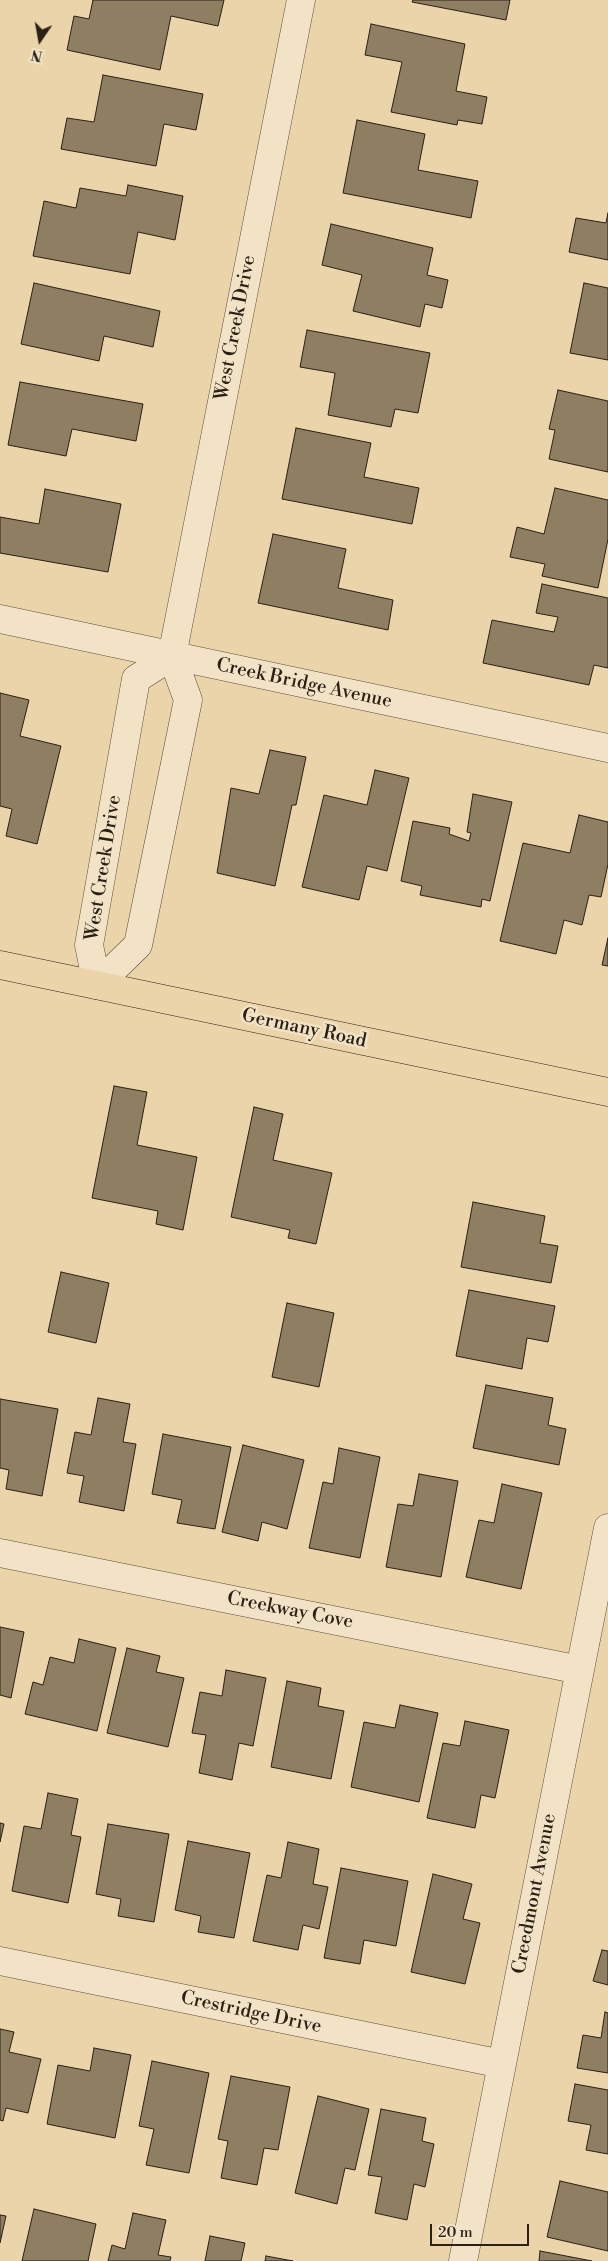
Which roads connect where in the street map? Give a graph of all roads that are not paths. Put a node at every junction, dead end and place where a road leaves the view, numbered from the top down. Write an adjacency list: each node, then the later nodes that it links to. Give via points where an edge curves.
1 (301, 0): 3 (street, West Creek Drive)
2 (0, 619): 3 (street, Creek Bridge Avenue)
3 (172, 656): 4 (street, Creek Bridge Avenue); 6 (street, West Creek Drive, via 136,679 89,945); 6 (street, West Creek Drive, via 188,700 138,945)
4 (608, 748)
5 (0, 965): 6 (main road, Germany Road)
6 (96, 985): 7 (main road, Germany Road)
7 (608, 1092)
8 (608, 1528): 10 (street, Creedmont Avenue)
9 (0, 1553): 10 (street, Creekway Cove)
10 (580, 1670): 12 (street, Creedmont Avenue)
11 (0, 1961): 12 (street, Crestridge Drive)
12 (502, 2064): 13 (street, Creedmont Avenue)
13 (463, 2261)

